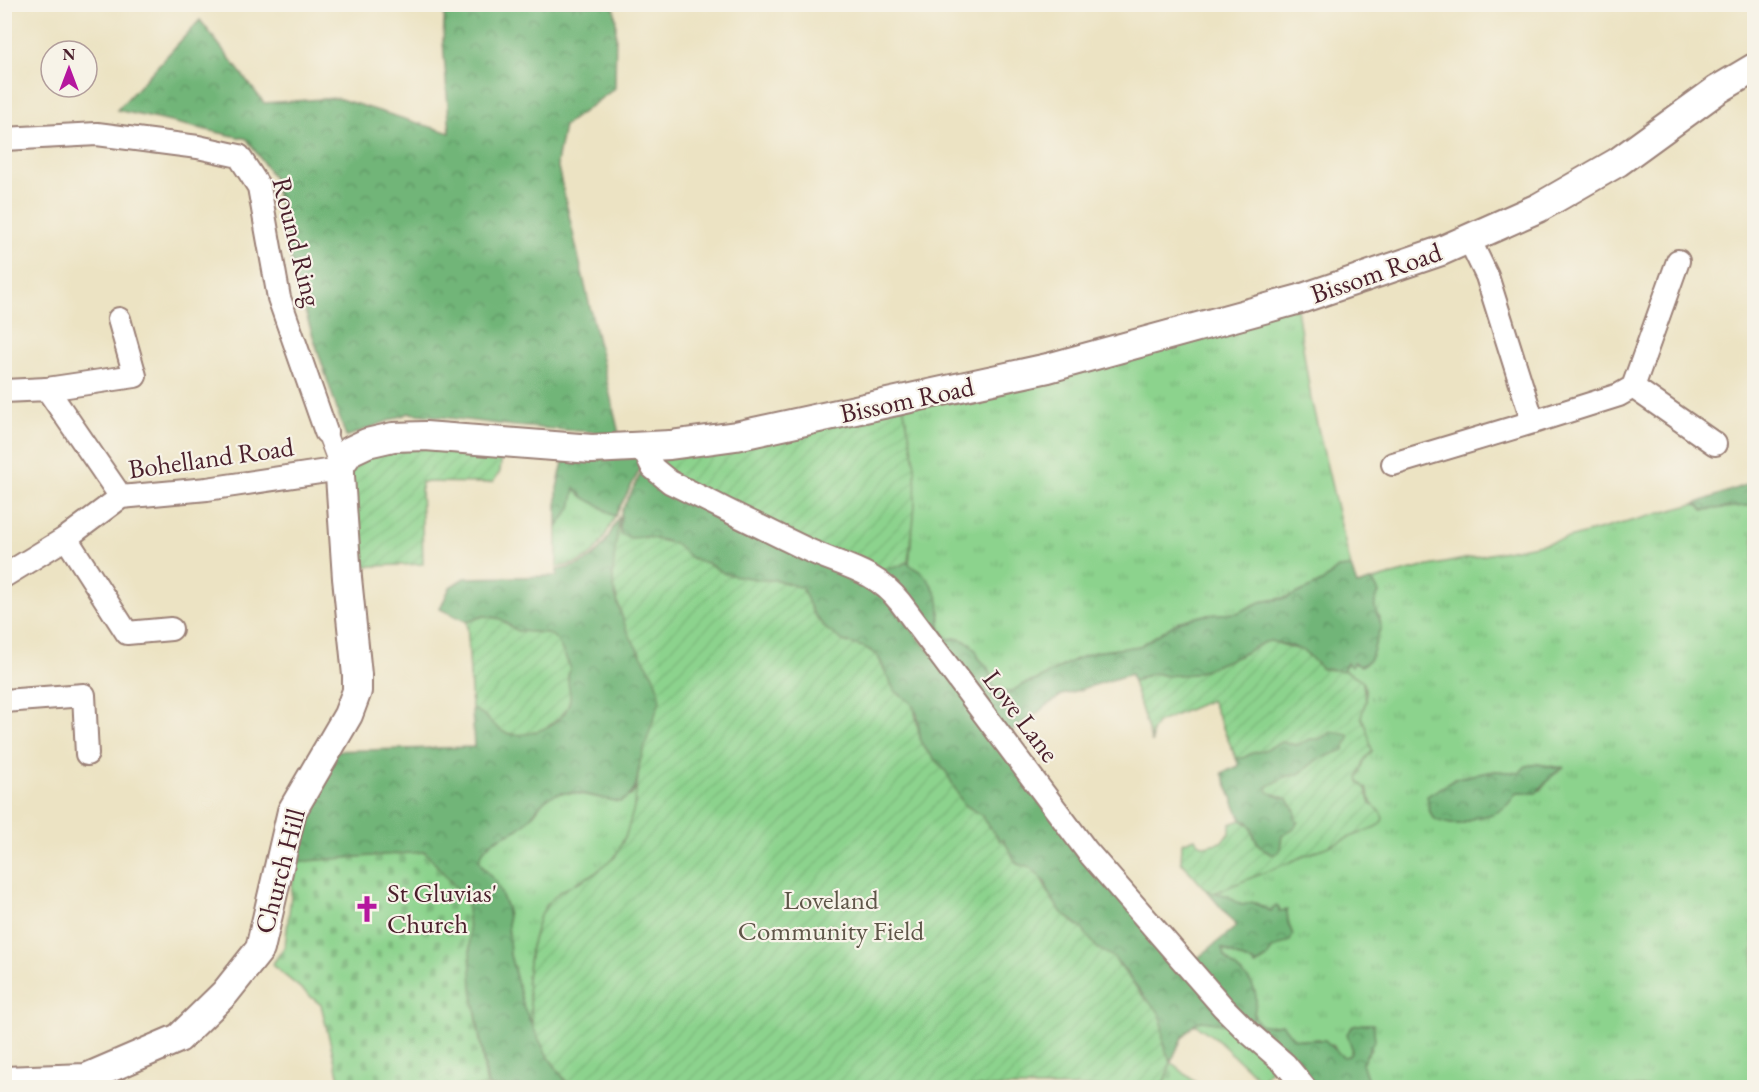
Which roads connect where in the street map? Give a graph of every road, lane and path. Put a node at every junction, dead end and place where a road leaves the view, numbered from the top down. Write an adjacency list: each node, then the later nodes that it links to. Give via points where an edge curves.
1 (1755, 68): 3 (street, Bissom Road, via 1717,90 1592,179)
2 (4, 139): 10 (street, Round Ring, via 98,134 239,156 259,187 279,298)
3 (1469, 239): 9 (street, Bissom Road, via 1487,276); 12 (street, Bissom Road, via 1310,296 1048,368 770,429)
4 (1677, 261): 6 (street)
5 (119, 319): 7 (street, via 135,376)
6 (1633, 387): 9 (street); 11 (street)
7 (47, 389): 8 (street); 15 (street)
8 (4, 391)
9 (1533, 422): 13 (street)
10 (326, 432): 14 (street)
11 (1715, 444)
12 (643, 448): 14 (street, Bissom Road, via 592,449 393,437 355,448 343,459); 22 (street, Love Lane, via 653,468 670,482 829,560 866,573 885,586 1087,851 1223,1007)
13 (1393, 464)
14 (340, 469): 15 (street, Bohelland Road); 21 (street, Church Hill, via 357,691 348,716 292,811 260,949 225,993 179,1038 86,1078)
15 (121, 497): 16 (street, Bohelland Road)
16 (66, 538): 17 (street, Bohelland Road); 18 (street, via 127,633)
17 (4, 576)
18 (171, 629)
19 (4, 701): 20 (street, via 84,695)
20 (87, 754)
21 (4, 1081)
22 (1305, 1088)

